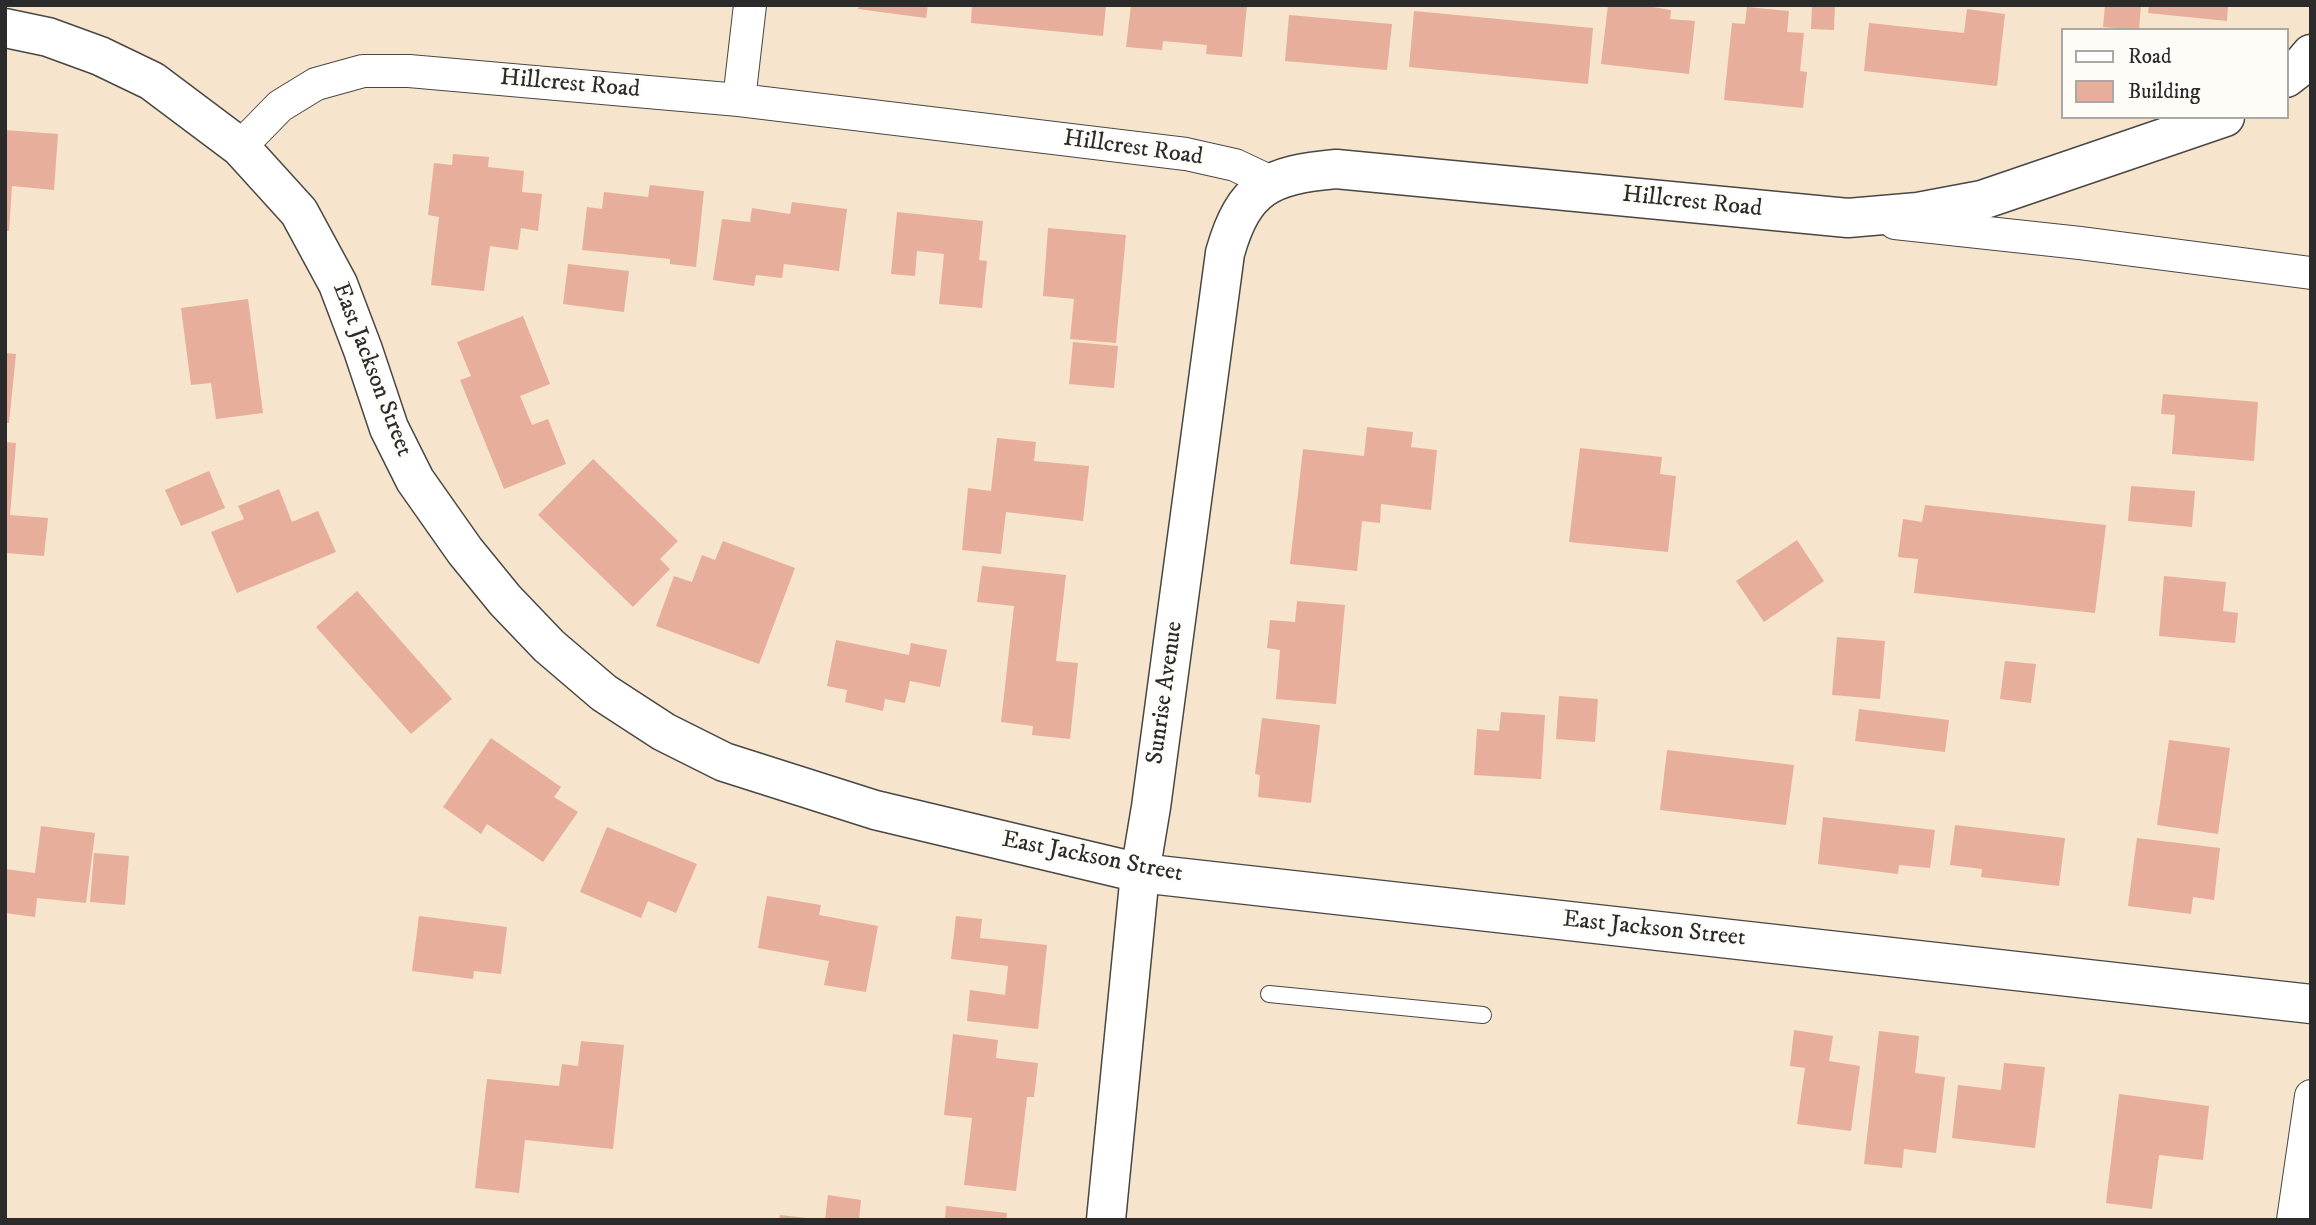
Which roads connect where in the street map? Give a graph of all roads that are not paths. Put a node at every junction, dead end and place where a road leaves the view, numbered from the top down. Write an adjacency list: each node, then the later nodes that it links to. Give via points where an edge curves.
1 (750, 5): 5 (street)
2 (5, 28): 7 (street, via 48,37 152,81)
3 (2311, 54): 4 (street)
4 (2288, 76)
5 (739, 100): 7 (street, Hillcrest Road, via 409,71 363,71 316,84 280,106); 8 (street, Hillcrest Road, via 1186,154 1235,165)
6 (2219, 119): 9 (street, via 1982,200)
7 (240, 147): 11 (street, East Jackson Street, via 299,212 338,284 389,428 415,481 505,600 548,646 604,693 664,732 724,762 805,790)
8 (1271, 182): 9 (street, Hillcrest Road, via 1311,172 1364,170); 11 (street, Sunrise Avenue, via 1241,212 1225,253)
9 (1848, 218): 10 (street, Hillcrest Road)
10 (2311, 273)
11 (1140, 873): 13 (street, East Jackson Street); 16 (street, Sunrise Avenue)
12 (1269, 994): 14 (lane)
13 (2311, 1004)
14 (1483, 1015)
15 (2311, 1096): 17 (street)
16 (1106, 1220)
17 (2293, 1220)

